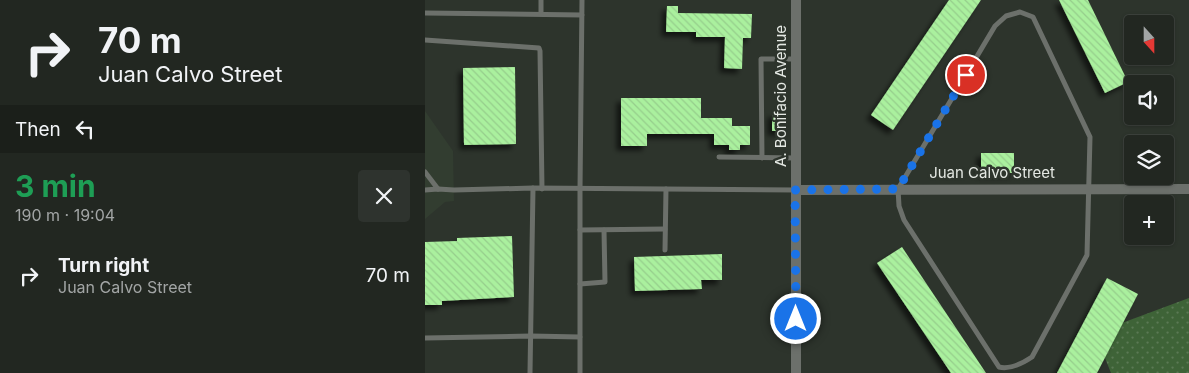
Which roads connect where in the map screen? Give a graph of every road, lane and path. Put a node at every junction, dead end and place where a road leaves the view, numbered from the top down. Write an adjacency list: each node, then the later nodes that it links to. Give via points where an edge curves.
1 (541, 0): 5 (lane)
2 (582, 0): 6 (lane)
3 (796, 0): 8 (street, A. Bonifacio Avenue)
4 (425, 12): 5 (lane)
5 (541, 14): 6 (lane)
6 (582, 15): 17 (lane)
7 (425, 40): 14 (lane, via 539,48)
8 (796, 59): 10 (lane, via 761,59); 11 (street, A. Bonifacio Avenue)
9 (719, 157): 10 (lane)
10 (762, 158): 11 (lane)
11 (796, 158): 22 (street, A. Bonifacio Avenue)
12 (425, 172): 16 (lane)
13 (533, 188): 14 (lane); 16 (lane); 28 (lane)
14 (542, 188): 17 (lane)
15 (1089, 188): 19 (street, Juan Calvo Street); 19 (lane, via 1090,137 1033,16 1020,12 1006,16 995,26); 19 (lane, via 1087,254 1032,357 1004,368 999,367 904,220); 20 (street, Juan Calvo Street)
16 (437, 189): 21 (lane)
17 (580, 189): 18 (lane); 24 (lane)
18 (666, 189): 22 (lane); 23 (lane)
19 (898, 189): 22 (street, Juan Calvo Street)
20 (1189, 189)
21 (425, 190)
22 (795, 190): 34 (street, A. Bonifacio Avenue)
23 (665, 229): 25 (lane); 26 (lane)
24 (580, 230): 25 (lane); 27 (lane)
25 (603, 230): 27 (lane, via 605,282)
26 (665, 250)
27 (580, 284): 29 (lane)
28 (531, 336): 29 (lane); 30 (lane); 31 (lane)
29 (580, 337): 32 (lane)
30 (425, 338)
31 (530, 373)
32 (580, 373): 33 (lane)
33 (587, 373)
34 (796, 373)

